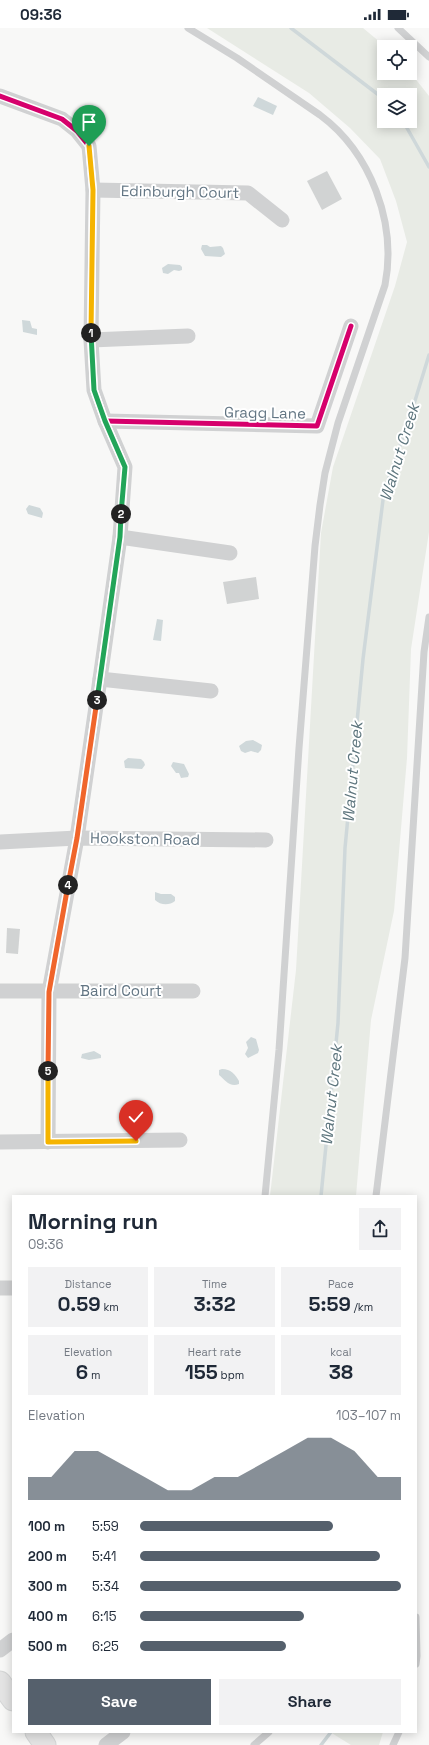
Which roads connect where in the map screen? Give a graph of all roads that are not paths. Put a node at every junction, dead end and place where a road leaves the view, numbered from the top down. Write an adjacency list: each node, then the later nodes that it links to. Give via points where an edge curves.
1 (188, 28): 25 (lane, via 320,115 347,139 363,162 374,187 389,245 389,267 385,285 338,423 320,505 299,748 280,1034)
2 (398, 28): 3 (lane)
3 (429, 57)
4 (0, 96): 5 (street, via 62,119 77,131 89,146)
5 (93, 190): 6 (street, Edinburgh Court, via 248,193); 9 (street)
6 (282, 220)
7 (351, 326): 10 (street, Gragg Lane, via 317,426)
8 (188, 336): 9 (street)
9 (91, 340): 10 (street, via 94,390)
10 (105, 421): 11 (street, via 125,467)
11 (120, 537): 12 (street); 14 (street)
12 (230, 553)
13 (429, 616): 26 (lane, via 424,652 405,958)
14 (100, 679): 15 (street); 16 (street)
15 (211, 691)
16 (77, 838): 17 (street, Hookston Road); 18 (street, Hookston Road); 21 (street)
17 (266, 840)
18 (0, 842)
19 (0, 991): 21 (street, Baird Court)
20 (194, 991): 21 (street, Baird Court)
21 (49, 992): 24 (street)
22 (180, 1140): 24 (street)
23 (0, 1142): 24 (street)
24 (48, 1142)
25 (265, 1195)
26 (376, 1195)
27 (0, 1288): 28 (street)
28 (12, 1288)
29 (12, 1641): 30 (street)
30 (0, 1650)
31 (0, 1682): 32 (street)
32 (12, 1699)
33 (37, 1733): 37 (street)
34 (122, 1733): 38 (street)
35 (269, 1733): 39 (lane)
36 (399, 1733): 40 (lane)
37 (45, 1745)
38 (106, 1745)
39 (254, 1745)
40 (393, 1745)

